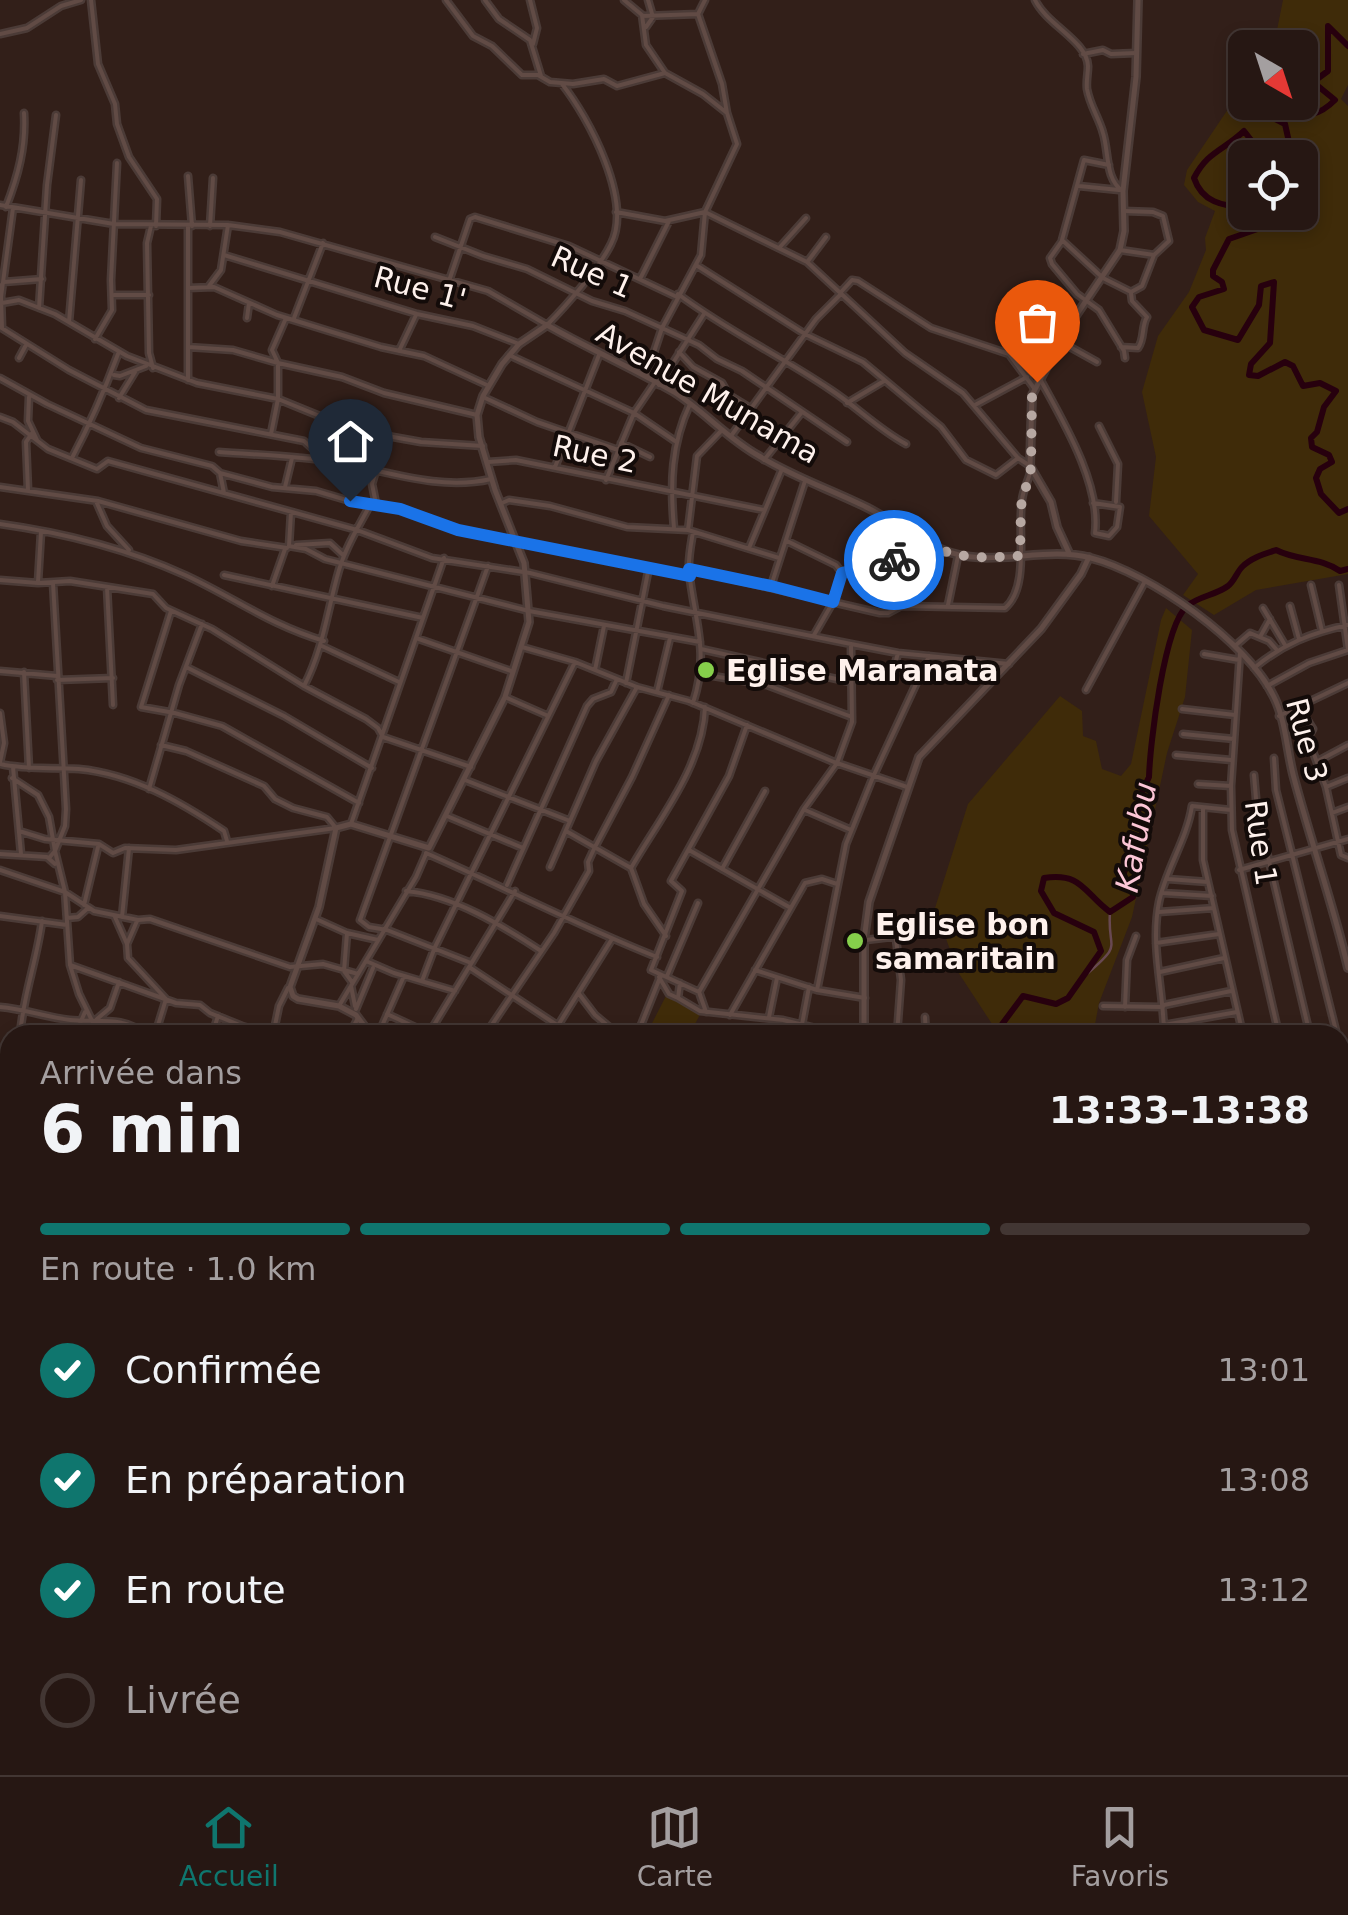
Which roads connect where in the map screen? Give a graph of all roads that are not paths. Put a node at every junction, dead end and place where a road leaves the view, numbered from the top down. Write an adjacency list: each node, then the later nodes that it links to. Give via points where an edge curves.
1 (81, 0): 15 (street)
2 (92, 0): 42 (street, via 98,64 129,158 157,199)
3 (446, 0): 20 (street, via 473,36 522,76)
4 (485, 0): 16 (street)
5 (530, 0): 16 (street, via 537,28)
6 (624, 0): 12 (street)
7 (648, 0): 13 (street)
8 (705, 0): 11 (street)
9 (1035, 0): 18 (street)
10 (1138, 0): 17 (street)
11 (698, 14): 13 (street); 23 (street)
12 (642, 16): 13 (street); 14 (street)
13 (654, 17): 14 (street)
14 (646, 27): 19 (street, via 646,45)
15 (0, 34)
16 (532, 45): 20 (street)
17 (1136, 53): 18 (street); 31 (street)
18 (1083, 54): 26 (street)
19 (664, 73): 21 (street, via 617,86 601,78); 23 (street)
20 (541, 76): 21 (street)
21 (562, 84): 35 (street, via 598,140)
22 (24, 113): 32 (street, via 16,186)
23 (727, 113): 36 (street, via 737,144)
24 (56, 115): 37 (street)
25 (117, 163): 41 (street)
26 (1108, 165): 30 (street, via 1084,159); 31 (street)
27 (188, 176): 45 (street)
28 (214, 178): 43 (street)
29 (82, 180): 38 (street)
30 (1078, 186): 31 (street); 48 (street)
31 (1121, 191): 34 (street)
32 (3, 206): 33 (street)
33 (13, 208): 37 (street); 54 (street)
34 (1124, 211): 52 (street); 53 (street, via 1163,216 1169,241)
35 (616, 212): 40 (street); 56 (street, via 612,243)
36 (705, 212): 40 (street); 51 (street); 58 (street)
37 (47, 214): 38 (street); 60 (street)
38 (78, 218): 41 (street); 85 (street)
39 (806, 218): 51 (street)
40 (668, 221): 61 (street)
41 (114, 224): 42 (street); 70 (street)
42 (154, 226): 45 (street); 71 (street, via 147,243)
43 (210, 226): 44 (street); 45 (street)
44 (228, 226): 49 (street); 55 (street)
45 (190, 227): 65 (street)
46 (435, 237): 50 (street, Rue 1)
47 (826, 237): 57 (street)
48 (1062, 240): 59 (street); 75 (street, via 1050,261)
49 (323, 243): 62 (street); 63 (street)
50 (460, 247): 56 (street, via 475,216); 63 (street); 67 (street, Rue 1)
51 (780, 247): 57 (street)
52 (1120, 250): 53 (street); 59 (street)
53 (1154, 255): 68 (street, via 1142,286)
54 (3, 256): 64 (street)
55 (224, 256): 62 (street, Rue 1'); 66 (street)
56 (600, 260): 61 (street); 67 (street)
57 (807, 262): 69 (street)
58 (696, 265): 72 (street); 89 (street)
59 (1103, 278): 68 (street); 75 (street)
60 (42, 279): 64 (street); 77 (street)
61 (640, 279): 72 (street)
62 (308, 281): 78 (street, Rue 1'); 84 (street)
63 (449, 281): 86 (street, via 488,291)
64 (2, 285): 73 (street)
65 (188, 288): 66 (street); 95 (street)
66 (208, 288): 74 (street)
67 (575, 292): 86 (street); 88 (street, Rue 1)
68 (1131, 292): 96 (street, via 1146,317 1143,336 1138,348)
69 (841, 293): 89 (street); 113 (street, via 858,281 931,328 1008,354); 129 (street, via 905,353)
70 (113, 295): 71 (street); 90 (street, via 110,316)
71 (150, 295): 108 (street)
72 (677, 296): 79 (street); 88 (street)
73 (1, 299): 77 (street); 80 (street)
74 (248, 302): 82 (street); 83 (street)
75 (1086, 302): 81 (street); 96 (street, via 1099,310)
76 (1056, 307): 81 (street)
77 (39, 308): 85 (street)
78 (416, 314): 94 (street, Rue 1'); 97 (street)
79 (704, 314): 91 (street); 107 (street)
80 (1, 317): 87 (street)
81 (1075, 317): 92 (street)
82 (246, 318)
83 (286, 318): 84 (street); 106 (street, via 273,346)
84 (294, 318): 97 (street)
85 (68, 322): 90 (street)
86 (547, 324): 94 (street); 101 (street, Avenue Munama)
87 (1, 328): 93 (street)
88 (662, 328): 91 (street, Rue 1); 111 (street)
89 (805, 334): 107 (street); 116 (street, via 853,355)
90 (95, 339): 98 (street)
91 (687, 341): 99 (street); 122 (street, Rue 1)
92 (1060, 342): 105 (street); 114 (street)
93 (26, 344): 102 (street); 120 (street)
94 (519, 344): 100 (street)
95 (188, 347): 106 (street); 115 (street)
96 (1121, 347): 103 (street)
97 (399, 351): 118 (street)
98 (119, 352): 104 (street); 110 (street)
99 (680, 352): 117 (street); 130 (street)
100 (510, 355): 118 (street); 121 (street)
101 (598, 355): 111 (street, Avenue Munama); 121 (street)
102 (20, 358)
103 (1125, 358)
104 (138, 362): 108 (street); 109 (street)
105 (1097, 362)
106 (278, 363): 126 (street); 133 (street)
107 (787, 363): 122 (street); 127 (street)
108 (150, 366): 109 (street); 115 (street)
109 (136, 370): 110 (street); 125 (street)
110 (114, 375): 120 (street)
111 (646, 376): 117 (street, Avenue Munama)
112 (0, 378): 123 (street)
113 (1027, 378): 119 (street); 129 (street)
114 (1040, 378): 119 (street); 171 (street, via 1072,436)
115 (188, 380): 126 (street)
116 (884, 381): 127 (street); 152 (street, via 941,427 970,462 996,475)
117 (657, 383): 128 (street, Avenue Munama); 132 (street)
118 (489, 386): 124 (street)
119 (1034, 388): 156 (street)
120 (103, 389): 125 (street); 135 (street)
121 (584, 390): 132 (street); 138 (street)
122 (768, 390): 130 (street); 131 (street, Rue 1)
123 (29, 395): 135 (street); 139 (street)
124 (482, 396): 133 (street); 138 (street, Rue 2)
125 (119, 398): 140 (street, via 164,415)
126 (278, 399): 140 (street); 146 (street, via 354,430)
127 (847, 403): 145 (street)
128 (690, 404): 137 (street, Avenue Munama); 142 (street)
129 (974, 404): 152 (street)
130 (752, 409): 141 (street)
131 (803, 411): 143 (street, Rue 1); 154 (street)
132 (634, 413): 142 (street); 144 (street)
133 (477, 414): 146 (street)
134 (0, 417): 139 (street)
135 (90, 424): 150 (street); 160 (street)
136 (1099, 426): 174 (street, via 1118,466)
137 (723, 430): 141 (street, Avenue Munama); 168 (street, via 698,452)
138 (567, 431): 147 (street, Rue 2); 157 (street)
139 (31, 434): 150 (street); 166 (street)
140 (271, 434): 153 (street, via 304,441)
141 (732, 436): 154 (street, Avenue Munama)
142 (676, 440): 167 (street)
143 (847, 442)
144 (621, 443): 147 (street); 149 (street)
145 (906, 444)
146 (483, 446): 155 (street)
147 (618, 450): 163 (street)
148 (219, 452): 151 (street)
149 (650, 457)
150 (72, 458): 169 (street, via 97,469 108,460)
151 (292, 458): 153 (street); 165 (street)
152 (1018, 458): 156 (street)
153 (318, 460): 159 (street)
154 (764, 460): 158 (street, Avenue Munama)
155 (488, 462): 157 (street, Rue 2); 162 (street)
156 (1030, 467): 188 (street); 190 (street)
157 (554, 468): 163 (street, Rue 2)
158 (783, 468): 161 (street, Avenue Munama); 175 (street)
159 (376, 470): 162 (street, via 430,481); 173 (street)
160 (220, 473): 165 (street); 169 (street)
161 (806, 478): 182 (street); 186 (street, Avenue Munama)
162 (491, 479): 172 (street)
163 (606, 480): 167 (street, Rue 2)
164 (0, 487): 166 (street)
165 (284, 489): 173 (street)
166 (28, 491): 170 (street)
167 (670, 492): 168 (street, Rue 2); 178 (street)
168 (693, 494): 175 (street, Rue 2); 180 (street)
169 (224, 495): 176 (street)
170 (96, 502): 184 (street); 187 (street)
171 (1093, 503): 174 (street); 174 (street, via 1096,534 1112,534)
172 (500, 504): 178 (street, via 550,506 626,527); 183 (street)
173 (373, 505): 179 (street); 183 (street)
174 (1116, 505)
175 (764, 510): 185 (street)
176 (292, 512): 179 (street); 184 (street)
177 (0, 524): 181 (street)
178 (674, 528): 180 (street)
179 (356, 530): 192 (street); 194 (street)
180 (691, 531): 185 (street); 197 (street)
181 (41, 532): 187 (street); 204 (street)
182 (786, 541): 193 (street); 199 (street)
183 (516, 542): 196 (street); 198 (street)
184 (287, 548): 194 (street); 194 (street, via 330,543); 207 (street)
185 (749, 548): 193 (street)
186 (941, 550): 189 (street, Avenue Munama); 199 (street)
187 (131, 552): 234 (street)
188 (1069, 553): 190 (street, Avenue Munama); 191 (street, Avenue Munama)
189 (958, 556): 190 (street, Avenue Munama); 215 (street)
190 (1020, 556): 215 (street, via 1016,595 1005,608)
191 (1090, 557): 203 (street, Avenue Munama); 248 (street)
192 (444, 558): 195 (street); 208 (street)
193 (780, 558): 209 (street)
194 (344, 559): 208 (street); 212 (street)
195 (488, 566): 198 (street); 211 (street)
196 (649, 567): 197 (street); 213 (street)
197 (690, 572): 209 (street); 221 (street)
198 (526, 573): 213 (street); 220 (street)
199 (842, 573): 214 (street)
200 (224, 575): 207 (street)
201 (0, 580): 204 (street)
202 (52, 582): 204 (street); 210 (street); 257 (street)
203 (1144, 582): 218 (street, Avenue Munama); 267 (street)
204 (38, 583)
205 (1311, 585): 228 (street)
206 (1339, 585): 225 (street)
207 (272, 586): 212 (street)
208 (433, 586): 211 (street); 222 (street)
209 (771, 586): 214 (street)
210 (107, 587): 219 (street, via 153,594); 258 (street)
211 (478, 596): 220 (street); 242 (street)
212 (332, 599): 222 (street); 234 (street)
213 (642, 600): 221 (street); 227 (street)
214 (833, 602): 215 (street, via 888,613 901,606); 229 (street)
215 (947, 606)
216 (1290, 606): 233 (street)
217 (1263, 608): 223 (street)
218 (1191, 609): 239 (street, Rue 3)
219 (171, 610): 224 (street); 276 (street, via 141,707)
220 (529, 611): 226 (street); 238 (street)
221 (698, 613): 229 (street); 236 (street)
222 (423, 618): 232 (street)
223 (1270, 618): 231 (street); 237 (street)
224 (202, 624): 249 (street); 264 (street)
225 (1346, 625): 228 (street); 241 (street)
226 (604, 626): 227 (street); 251 (street)
227 (636, 630): 230 (street); 262 (street)
228 (1322, 630): 233 (street)
229 (814, 636): 235 (street)
230 (670, 637): 236 (street); 268 (street)
231 (1260, 637): 239 (street, via 1250,633); 240 (street)
232 (416, 638): 242 (street); 261 (street)
233 (1300, 638): 237 (street)
234 (323, 643): 261 (street); 264 (street)
235 (850, 644): 243 (street); 260 (street)
236 (701, 645): 255 (street); 260 (street)
237 (1285, 645): 240 (street)
238 (522, 647): 247 (street); 254 (street)
239 (1234, 647): 246 (street, Rue 3)
240 (1276, 649): 250 (street)
241 (1348, 650): 265 (street)
242 (455, 652): 254 (street); 288 (street)
243 (898, 652): 245 (street); 256 (street)
244 (1204, 654): 246 (street)
245 (929, 656): 248 (street); 301 (street)
246 (1240, 656): 250 (street, Rue 3); 279 (street, Rue 1)
247 (574, 662): 251 (street); 278 (street)
248 (1009, 664): 308 (street, via 925,749)
249 (186, 668): 276 (street); 299 (street)
250 (1254, 668): 265 (street, Rue 3)
251 (595, 670): 259 (street)
252 (0, 671): 253 (street)
253 (24, 672): 257 (street); 297 (street)
254 (514, 672): 270 (street)
255 (700, 674): 271 (street); 280 (street, via 750,680)
256 (892, 675)
257 (57, 678): 258 (street); 298 (street)
258 (112, 678): 272 (street)
259 (617, 679): 262 (street); 315 (street, via 611,692 586,706)
260 (850, 682): 280 (street)
261 (401, 683): 284 (street)
262 (626, 683): 266 (street)
263 (1348, 683): 273 (street)
264 (304, 686): 284 (street, via 366,718)
265 (1267, 686): 281 (street, Rue 3)
266 (637, 687): 268 (street); 320 (street)
267 (1086, 690)
268 (656, 692): 269 (street)
269 (669, 695): 271 (street); 336 (street)
270 (505, 697): 278 (street); 296 (street)
271 (693, 702): 274 (street)
272 (113, 705)
273 (1298, 705): 281 (street); 292 (street, via 1313,729 1308,735)
274 (705, 707): 282 (street); 349 (street, via 683,780)
275 (1182, 709): 279 (street)
276 (171, 712): 286 (street); 312 (street, via 222,726)
277 (0, 714): 293 (street)
278 (546, 715): 311 (street)
279 (1234, 715): 285 (street, Rue 1)
280 (852, 716): 294 (street)
281 (1280, 716): 338 (street, Rue 3)
282 (747, 725): 294 (street); 337 (street)
283 (1183, 734): 285 (street)
284 (383, 737): 288 (street); 299 (street)
285 (1234, 738): 291 (street, Rue 1)
286 (161, 745): 309 (street); 322 (street, via 264,786 275,799 329,818)
287 (1348, 745): 292 (street)
288 (420, 750): 296 (street); 326 (street)
289 (1176, 755): 291 (street)
290 (1274, 758): 343 (street)
291 (1233, 761): 306 (street, Rue 1)
292 (1318, 761): 307 (street)
293 (0, 763): 295 (street)
294 (838, 763): 301 (street); 316 (street)
295 (13, 767): 297 (street); 302 (street)
296 (471, 767): 304 (street)
297 (30, 768): 298 (street)
298 (62, 768): 309 (street, via 100,772); 328 (street)
299 (372, 768): 312 (street)
300 (1254, 776): 346 (street)
301 (873, 777): 308 (street); 323 (street)
302 (12, 778): 324 (street); 330 (street, via 38,795)
303 (1348, 778): 307 (street)
304 (465, 780): 311 (street); 319 (street)
305 (1198, 784): 306 (street)
306 (1231, 786): 317 (street, Rue 1)
307 (1326, 787): 318 (street)
308 (907, 788): 387 (street, via 873,884)
309 (149, 789): 331 (street, via 221,829)
310 (765, 791): 350 (street)
311 (507, 797): 315 (street); 327 (street)
312 (358, 803): 321 (street)
313 (1202, 807): 317 (street); 354 (street, via 1192,806); 355 (street)
314 (1348, 808): 318 (street)
315 (538, 809): 320 (street); 335 (street)
316 (804, 809): 323 (street); 358 (street)
317 (1232, 810): 352 (street, Rue 1)
318 (1332, 813): 332 (street)
319 (447, 816): 327 (street); 340 (street)
320 (570, 822): 325 (street)
321 (351, 824): 322 (street); 326 (street)
322 (336, 828): 331 (street); 373 (street)
323 (852, 830): 356 (street)
324 (19, 831): 330 (street); 342 (street)
325 (566, 831): 336 (street); 347 (street)
326 (391, 834): 340 (street); 378 (street, via 360,920)
327 (490, 836): 335 (street); 353 (street)
328 (61, 839): 330 (street); 333 (street); 339 (street)
329 (1348, 839): 332 (street)
330 (52, 840): 339 (street)
331 (226, 841): 334 (street, via 176,850)
332 (1338, 842): 338 (street); 345 (street)
333 (99, 844): 334 (street, via 113,853); 366 (street)
334 (129, 848): 372 (street)
335 (523, 848): 357 (street)
336 (594, 848): 349 (street); 371 (street, via 589,870)
337 (688, 849): 350 (street); 382 (street, via 671,882 682,891)
338 (1314, 849): 343 (street); 398 (street, Rue 3)
339 (55, 851): 344 (street); 348 (street)
340 (428, 851): 353 (street); 361 (street)
341 (0, 854): 342 (street)
342 (22, 854): 344 (street)
343 (1294, 855): 346 (street); 469 (street)
344 (49, 858): 348 (street)
345 (1348, 858)
346 (1269, 862): 352 (street); 468 (street)
347 (550, 867)
348 (58, 868): 360 (street)
349 (631, 868): 382 (street)
350 (722, 868): 358 (street)
351 (0, 870): 360 (street)
352 (1239, 870): 467 (street, Rue 1)
353 (471, 873): 357 (street); 365 (street)
354 (1168, 879): 355 (street); 362 (street)
355 (1210, 882): 363 (street)
356 (836, 884): 367 (street, via 808,881); 414 (street)
357 (506, 887): 359 (street)
358 (756, 889): 367 (street); 416 (street)
359 (514, 891): 371 (street); 377 (street)
360 (65, 892): 366 (street); 376 (street)
361 (406, 892): 365 (street); 378 (street)
362 (1163, 892): 363 (street); 369 (street)
363 (1212, 896): 368 (street)
364 (698, 903): 405 (street)
365 (456, 906): 377 (street); 390 (street)
366 (86, 907): 372 (street); 376 (street)
367 (789, 907): 400 (street)
368 (1214, 908): 369 (street); 381 (street)
369 (1158, 912): 388 (street)
370 (0, 916): 375 (street)
371 (561, 916): 384 (street); 391 (street)
372 (119, 917): 374 (street); 389 (street)
373 (314, 918): 379 (street); 399 (street)
374 (138, 920): 389 (street); 399 (street)
375 (42, 921): 376 (street); 429 (street)
376 (67, 921): 396 (street)
377 (496, 924): 391 (street); 395 (street)
378 (384, 930): 386 (street); 390 (street)
379 (347, 933): 386 (street); 401 (street)
380 (916, 934): 385 (street)
381 (1220, 934): 388 (street); 393 (street)
382 (666, 936): 392 (street)
383 (1136, 936): 428 (street)
384 (612, 939): 392 (street); 417 (street)
385 (896, 939): 387 (street); 462 (street)
386 (378, 940): 394 (street)
387 (864, 940): 421 (street)
388 (1156, 943): 402 (street)
389 (127, 944): 422 (street, via 128,958)
390 (435, 947): 395 (street); 407 (street)
391 (541, 951): 418 (street)
392 (657, 957): 405 (street, via 651,970)
393 (1224, 958): 402 (street); 415 (street)
394 (366, 961): 397 (street); 403 (street)
395 (470, 965): 413 (street); 418 (street)
396 (70, 966): 408 (street); 430 (street)
397 (374, 966): 404 (street); 433 (street)
398 (1348, 968)
399 (294, 969): 401 (street, via 323,964); 411 (street)
400 (756, 970): 406 (street); 435 (street)
401 (344, 971): 403 (street); 410 (street)
402 (1159, 972): 426 (street)
403 (358, 974): 410 (street)
404 (404, 976): 407 (street); 434 (street)
405 (662, 976): 409 (street); 420 (street); 458 (street)
406 (777, 978): 412 (street); 437 (street)
407 (422, 981): 413 (street)
408 (119, 982): 422 (street); 440 (street, via 110,1008)
409 (680, 983): 416 (street); 420 (street)
410 (352, 984): 424 (street); 433 (street)
411 (290, 987): 419 (street); 423 (street)
412 (809, 987): 414 (street); 460 (street)
413 (455, 990): 453 (street)
414 (817, 990): 421 (street)
415 (1232, 991): 426 (street); 432 (street)
416 (698, 992): 431 (street)
417 (579, 994): 456 (street); 457 (street)
418 (512, 995): 454 (street); 455 (street)
419 (293, 996): 423 (street); 424 (street)
420 (678, 998): 431 (street)
421 (865, 998): 461 (street)
422 (166, 999): 436 (street); 445 (street)
423 (278, 1006): 448 (street)
424 (339, 1006): 433 (street)
425 (1103, 1006): 428 (street)
426 (1163, 1006): 428 (street); 464 (street)
427 (0, 1007): 429 (street)
428 (1124, 1007)
429 (23, 1008): 439 (street); 441 (street)
430 (87, 1010): 439 (street); 440 (street)
431 (706, 1012): 435 (street)
432 (1236, 1012): 465 (street); 466 (street)
433 (356, 1014): 449 (street); 450 (street)
434 (387, 1014): 451 (street); 452 (street)
435 (730, 1014): 437 (street)
436 (218, 1016): 446 (street); 447 (street)
437 (769, 1018): 459 (street)
438 (925, 1018): 463 (street)
439 (80, 1020): 440 (street); 442 (street)
440 (94, 1020): 443 (street); 444 (street)
441 (21, 1025)
442 (79, 1025)
443 (96, 1025)
444 (123, 1025)
445 (158, 1025)
446 (215, 1025)
447 (245, 1025)
448 (275, 1025)
449 (354, 1025)
450 (363, 1025)
451 (380, 1025)
452 (410, 1025)
453 (434, 1025)
454 (492, 1025)
455 (557, 1025)
456 (559, 1025)
457 (607, 1025)
458 (642, 1025)
459 (798, 1025)
460 (802, 1025)
461 (864, 1025)
462 (898, 1025)
463 (925, 1025)
464 (1164, 1025)
465 (1187, 1025)
466 (1240, 1025)
467 (1278, 1025)
468 (1308, 1025)
469 (1335, 1025)
470 (593, 1775): 471 (street)
471 (606, 1775)

